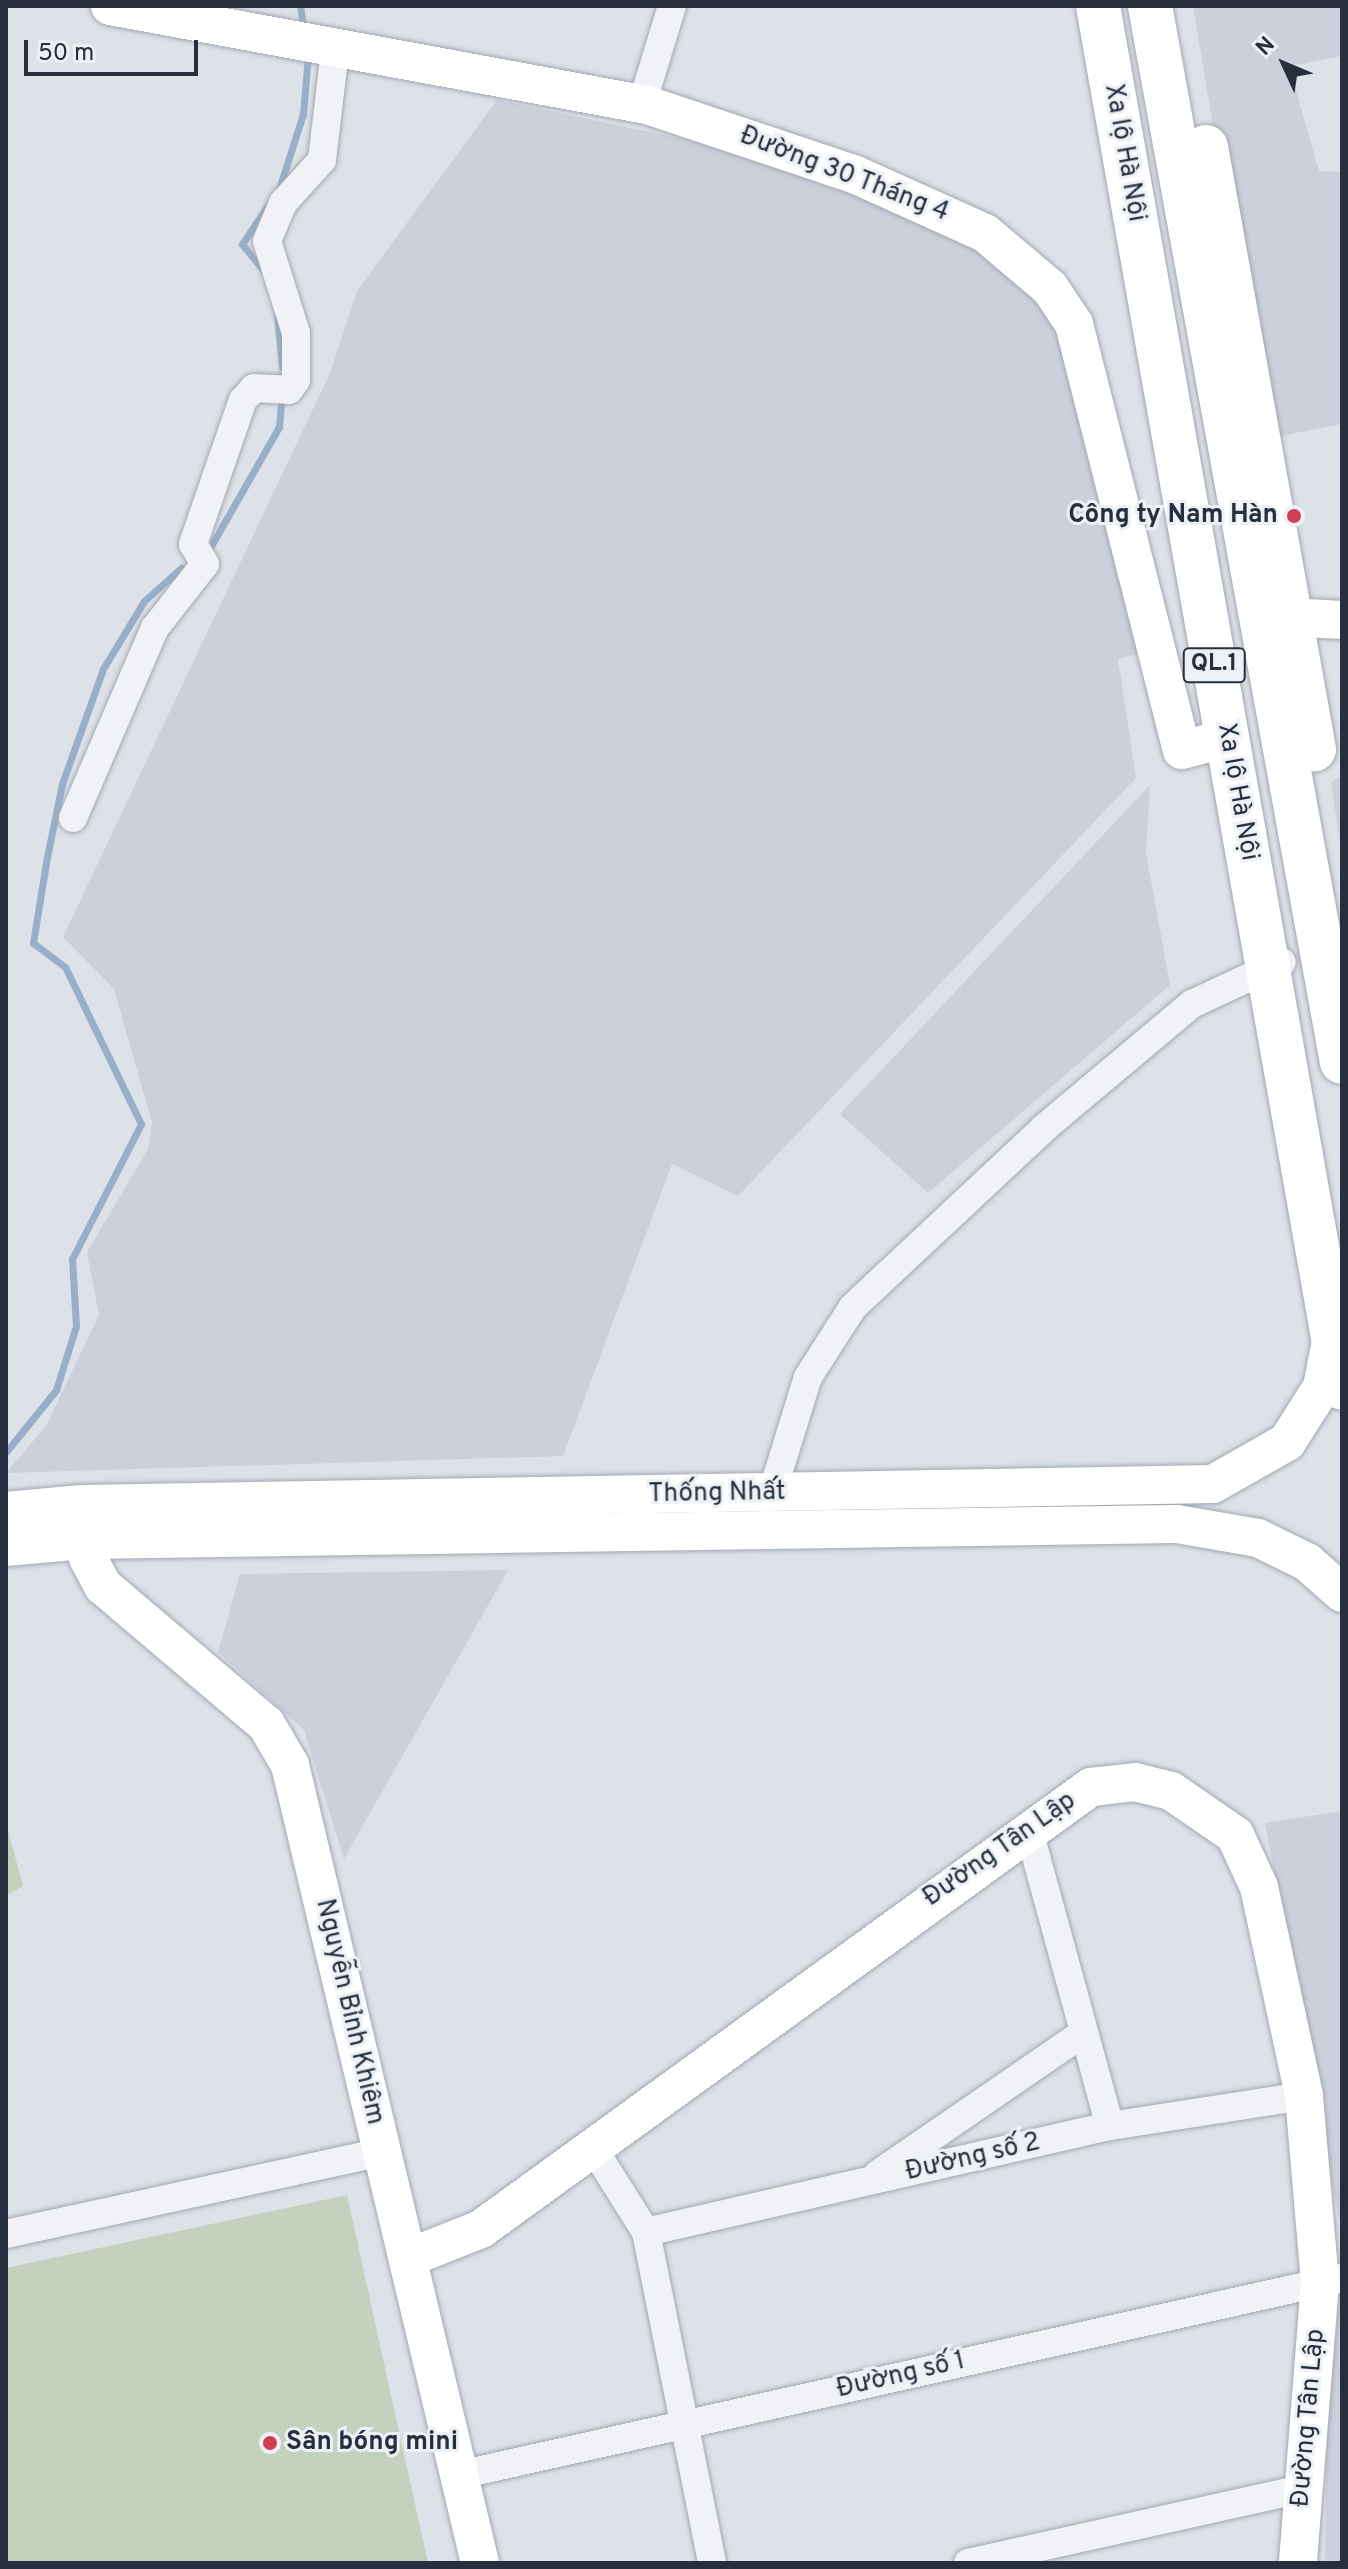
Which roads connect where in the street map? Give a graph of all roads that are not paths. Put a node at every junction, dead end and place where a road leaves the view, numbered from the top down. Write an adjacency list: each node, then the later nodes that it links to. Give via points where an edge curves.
1 (110, 6): 7 (street, Đường 30 Tháng 4)
2 (672, 6): 8 (street)
3 (1098, 6): 12 (highway, Xa lộ Hà Nội / QL.1)
4 (1118, 6): 12 (highway, Xa lộ Hà Nội / QL.1)
5 (1150, 6): 9 (highway, Xa lộ Hà Nội / QL.1)
6 (1181, 6): 9 (highway, Xa lộ Hà Nội / QL.1)
7 (319, 42): 8 (street, Đường 30 Tháng 4); 13 (street, via 322,160 283,203 267,241 296,333 283,389 254,388 243,400 193,544 205,564 155,628)
8 (642, 104): 12 (street, Đường 30 Tháng 4, via 915,198 985,233 1050,288 1084,356 1182,750)
9 (1253, 500): 10 (highway, Xa lộ Hà Nội / QL.1)
10 (1274, 618): 11 (street); 14 (highway, Xa lộ Hà Nội / QL.1); 16 (highway, Xa lộ Hà Nội / QL.1)
11 (1342, 620)
12 (1237, 735): 15 (highway, Xa lộ Hà Nội / QL.1)
13 (73, 818)
14 (1342, 917)
15 (1278, 964): 18 (highway, Xa lộ Hà Nội / QL.1); 19 (highway, Xa lộ Hà Nội / QL.1); 21 (street, via 1192,1004 1044,1128 853,1307 808,1377)
16 (1334, 981): 17 (highway, Xa lộ Hà Nội / QL.1)
17 (1342, 1062)
18 (1342, 1269)
19 (1331, 1324): 20 (highway, Xa lộ Hà Nội / QL.1); 22 (street, Thống Nhất, via 1322,1387 1287,1442 1234,1477)
20 (1342, 1388)
21 (772, 1493): 22 (street, Thống Nhất); 24 (street, Thống Nhất)
22 (1174, 1506): 24 (street, Thống Nhất); 26 (street, Thống Nhất, via 1307,1562)
23 (6, 1511): 24 (street, Thống Nhất)
24 (83, 1522): 25 (street, Thống Nhất); 32 (street, Nguyễn Bỉnh Khiêm, via 113,1596 266,1724 284,1750)
25 (6, 1547)
26 (1342, 1593)
27 (1028, 1827): 28 (street); 29 (street, Đường Tân Lập, via 1091,1787 1135,1782 1171,1791 1235,1835 1259,1887); 31 (street, Đường Tân Lập)
28 (1083, 2033): 30 (street); 33 (street)
29 (1304, 2096): 30 (street, Đường số 2); 37 (street, Đường Tân Lập)
30 (1110, 2126): 33 (street, Đường số 2)
31 (593, 2148): 34 (street); 36 (street, Đường Tân Lập, via 481,2229)
32 (383, 2152): 35 (street); 36 (street, Nguyễn Bỉnh Khiêm)
33 (867, 2182): 34 (street, Đường số 2)
34 (646, 2232): 38 (street)
35 (6, 2234)
36 (408, 2258): 39 (street, Nguyễn Bỉnh Khiêm)
37 (1331, 2280): 38 (street, Đường số 1); 40 (street, Đường Tân Lập)
38 (681, 2425): 39 (street, Đường số 1); 42 (street)
39 (459, 2475): 41 (street, Nguyễn Bỉnh Khiêm)
40 (1302, 2489): 43 (street); 44 (street, Đường Tân Lập)
41 (480, 2563)
42 (712, 2563)
43 (968, 2563)
44 (1298, 2563)

